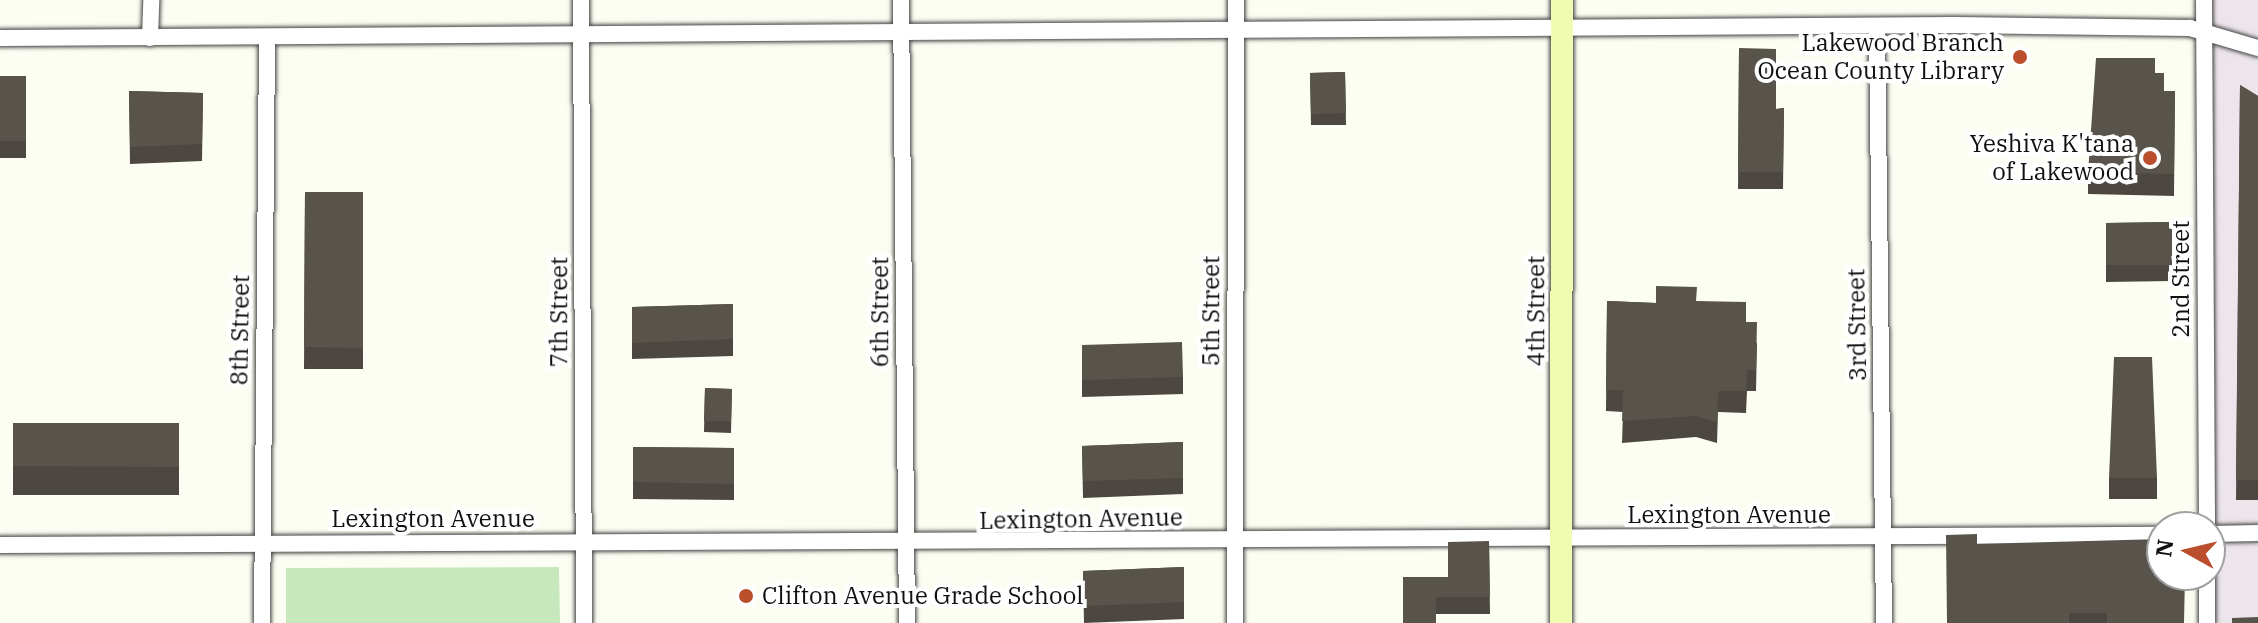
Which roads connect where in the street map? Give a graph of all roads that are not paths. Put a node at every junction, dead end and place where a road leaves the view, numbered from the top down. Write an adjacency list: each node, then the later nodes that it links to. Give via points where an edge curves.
1 (151, 0): 14 (street)
2 (581, 0): 12 (street, 7th Street)
3 (901, 0): 11 (street, 6th Street)
4 (1236, 0): 8 (street, 5th Street)
5 (1562, 0): 9 (street, 4th Street)
6 (2204, 0): 10 (street, 2nd Street)
7 (1877, 26): 9 (street); 10 (street); 22 (street, 3rd Street)
8 (1236, 30): 9 (street); 11 (street); 23 (street, 5th Street)
9 (1563, 30): 21 (street, 4th Street)
10 (2204, 31): 16 (street); 17 (street, 2nd Street)
11 (901, 32): 12 (street); 27 (street, 6th Street)
12 (581, 35): 15 (street); 25 (street, 7th Street)
13 (0, 38): 14 (street)
14 (150, 38): 15 (street)
15 (267, 38): 24 (street, 8th Street)
16 (2258, 48)
17 (2207, 511)
18 (2258, 533): 19 (street)
19 (2226, 534)
20 (2146, 535): 22 (street, Lexington Avenue)
21 (1562, 539): 22 (street, Lexington Avenue); 23 (street, Lexington Avenue); 33 (street, 4th Street)
22 (1883, 539): 34 (street, 3rd Street)
23 (1235, 541): 27 (street, Lexington Avenue); 32 (street, 5th Street)
24 (262, 543): 25 (street, Lexington Avenue); 26 (street, Lexington Avenue); 29 (street, 8th Street)
25 (584, 544): 27 (street, Lexington Avenue); 30 (street, 7th Street)
26 (0, 545)
27 (906, 545): 31 (street, 6th Street)
28 (2207, 591): 35 (street)
29 (262, 623)
30 (584, 623)
31 (907, 623)
32 (1235, 623)
33 (1561, 623)
34 (1884, 623)
35 (2207, 623)

